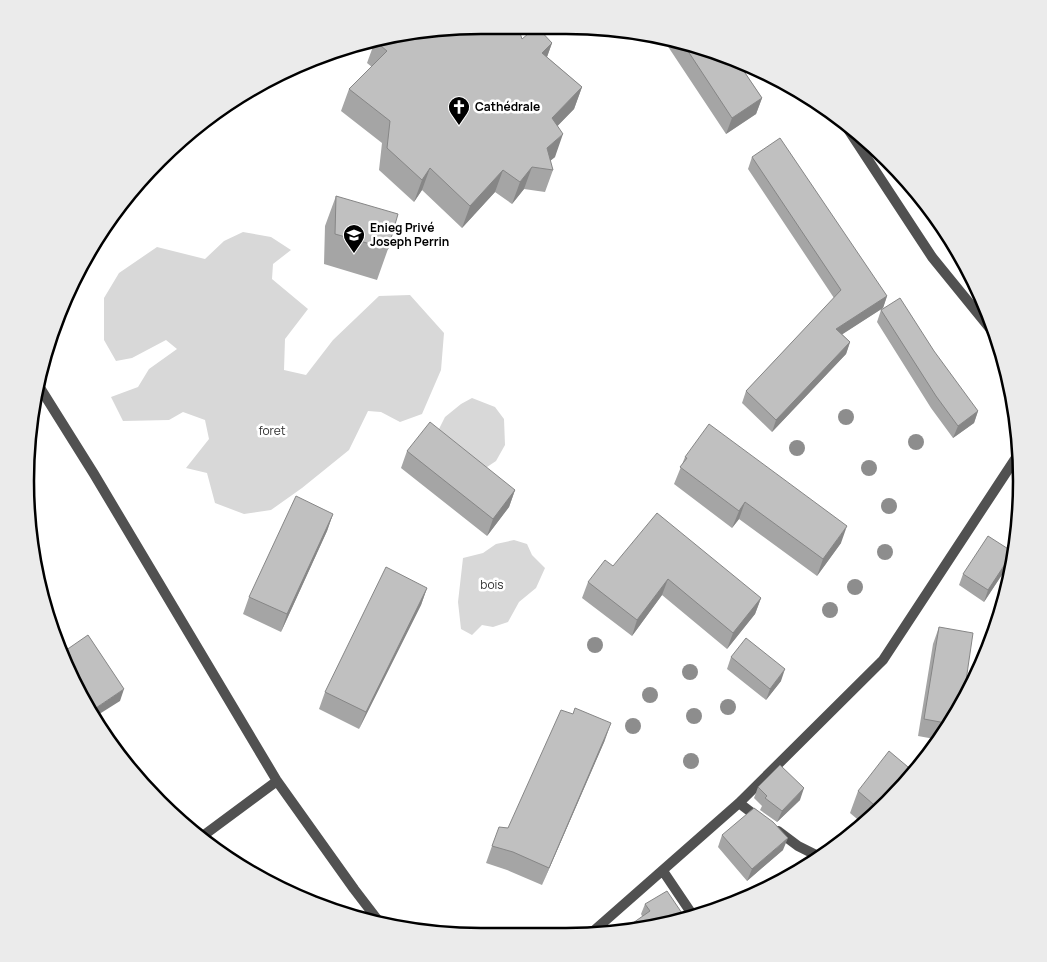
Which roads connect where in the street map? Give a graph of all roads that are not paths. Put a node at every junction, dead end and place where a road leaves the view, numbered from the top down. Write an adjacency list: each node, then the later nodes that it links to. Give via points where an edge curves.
1 (855, 140): 2 (street, via 932,257)
2 (983, 320)
3 (43, 391): 5 (street)
4 (1012, 463): 6 (street, via 883,660)
5 (277, 781): 7 (street); 11 (street)
6 (739, 803): 8 (street); 9 (street)
7 (206, 834)
8 (813, 854)
9 (663, 871): 10 (street); 12 (street)
10 (690, 911)
11 (374, 915)
12 (599, 927)

